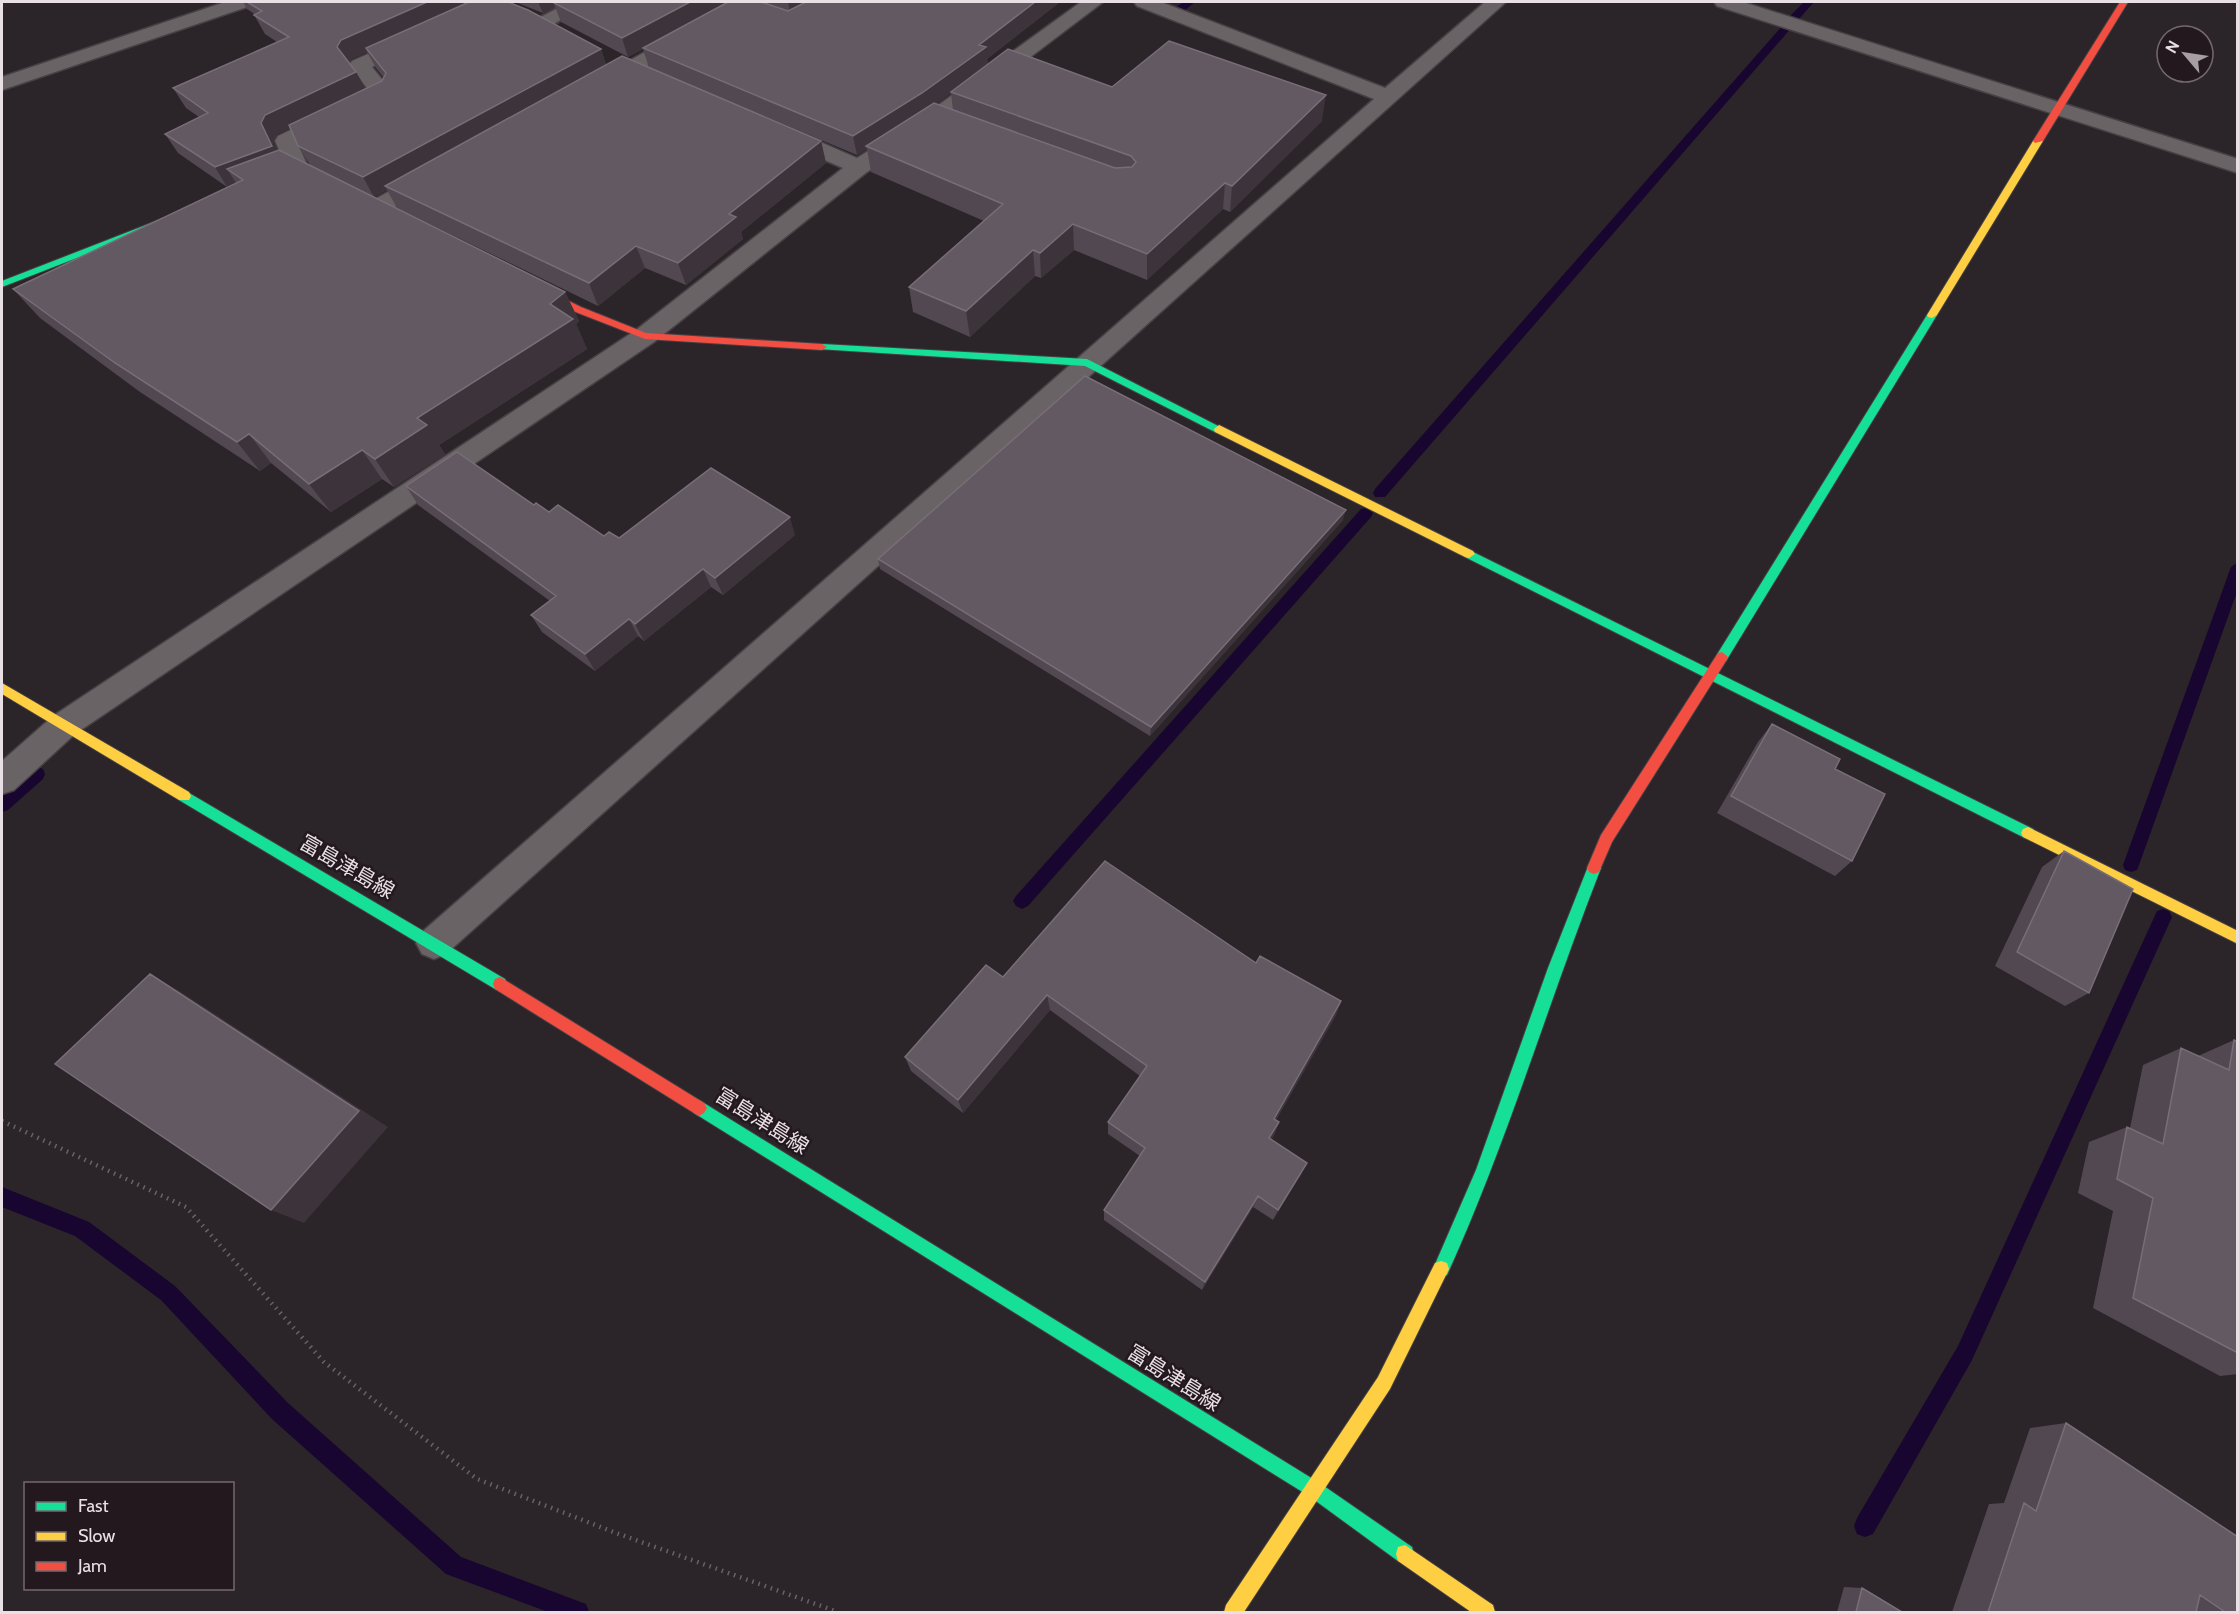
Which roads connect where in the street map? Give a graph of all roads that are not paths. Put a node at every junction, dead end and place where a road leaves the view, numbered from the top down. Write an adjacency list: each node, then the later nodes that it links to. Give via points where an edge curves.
1 (243, 2): 15 (street)
2 (581, 2): 8 (lane)
3 (1093, 2): 19 (street)
4 (1144, 2): 17 (street)
5 (1496, 2): 17 (street)
6 (1724, 2): 18 (street)
7 (2124, 2): 18 (street)
8 (533, 19): 11 (street)
9 (706, 26): 13 (street)
10 (432, 31): 25 (street, via 359,65 383,94 286,141)
11 (562, 33)
12 (610, 59): 13 (street)
13 (629, 69): 14 (street); 16 (street)
14 (651, 78)
15 (2, 84)
16 (578, 97)
17 (1388, 97): 31 (street)
18 (2059, 107): 23 (street); 32 (street)
19 (934, 119): 21 (lane); 22 (street)
20 (760, 125): 22 (street)
21 (957, 127)
22 (858, 166): 30 (street)
23 (2238, 166)
24 (447, 169): 26 (street)
25 (297, 172)
26 (376, 209)
27 (177, 216): 29 (street)
28 (524, 282): 30 (street, via 577,309)
29 (2, 284)
30 (645, 336): 31 (street); 34 (street)
31 (1087, 363): 32 (street); 37 (street)
32 (1711, 675): 36 (street); 38 (street, via 1606,839 1564,940 1525,1062 1467,1215 1384,1383)
33 (2, 688): 34 (street, 富島津島線)
34 (64, 726): 35 (street); 37 (street, 富島津島線)
35 (2, 780)
36 (2238, 938)
37 (434, 943): 38 (street, 富島津島線)
38 (1315, 1490): 39 (street); 40 (street, 富島津島線)
39 (1233, 1612)
40 (1486, 1612)

